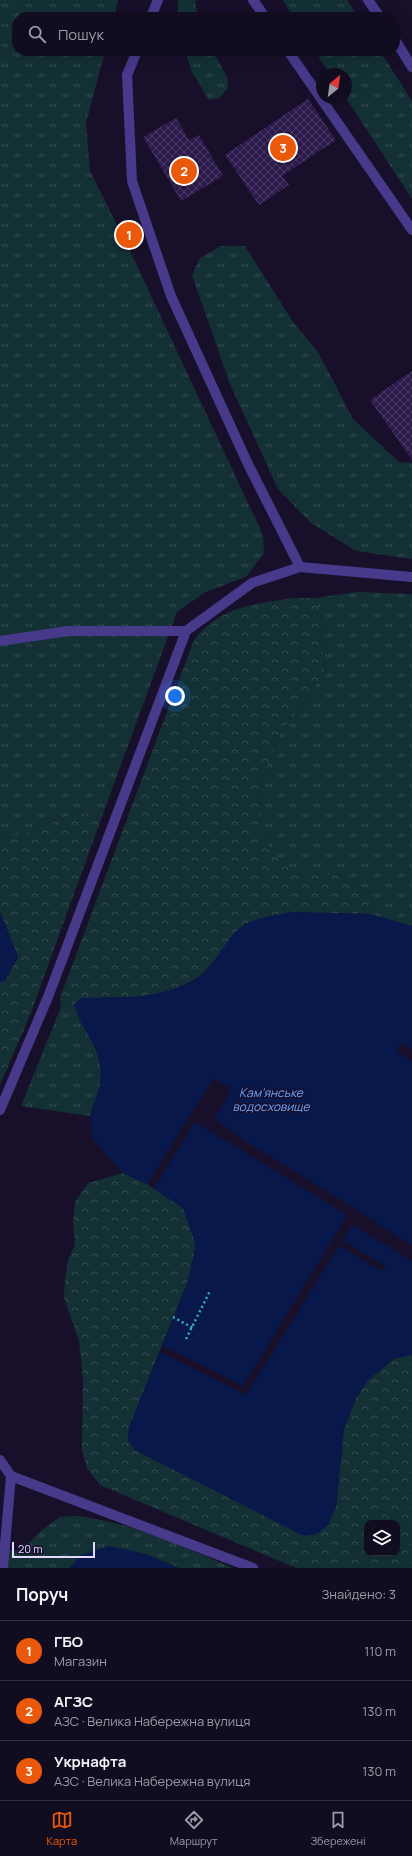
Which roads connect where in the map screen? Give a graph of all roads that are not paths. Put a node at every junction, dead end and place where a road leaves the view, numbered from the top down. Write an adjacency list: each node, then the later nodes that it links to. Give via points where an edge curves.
1 (158, 0): 4 (street)
2 (253, 0): 5 (street)
3 (368, 0): 6 (street)
4 (153, 12)
5 (261, 12)
6 (376, 12)
7 (400, 48): 10 (street)
8 (135, 56): 12 (street, via 127,75 132,181 171,296 248,464)
9 (291, 56): 11 (street)
10 (412, 67)
11 (412, 230)
12 (300, 567): 13 (street); 14 (street, via 252,583)
13 (412, 577)
14 (186, 631): 15 (street, via 68,631); 16 (street, via 48,997)
15 (0, 641)
16 (0, 1110)
17 (0, 1460): 18 (street)
18 (11, 1476): 19 (street); 20 (street)
19 (3, 1568)
20 (252, 1568)

